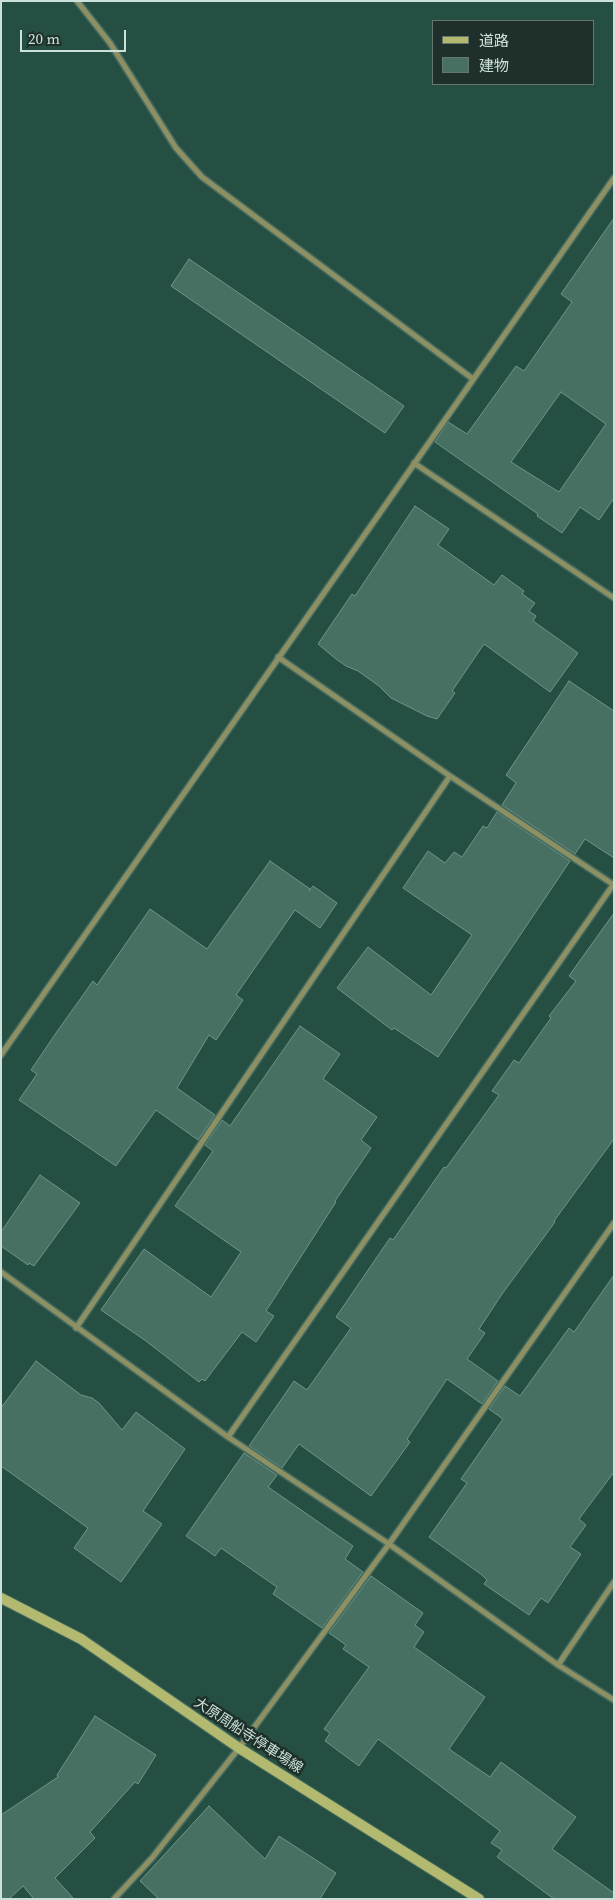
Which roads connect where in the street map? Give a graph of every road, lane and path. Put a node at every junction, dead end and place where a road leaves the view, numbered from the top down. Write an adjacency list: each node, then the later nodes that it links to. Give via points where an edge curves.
1 (77, 1): 3 (street, via 110,42 176,148 202,177)
2 (614, 178): 3 (street)
3 (474, 379): 4 (street)
4 (414, 463): 5 (street); 6 (street)
5 (614, 598)
6 (278, 657): 7 (street); 9 (street)
7 (450, 776): 8 (street); 12 (street)
8 (614, 885): 13 (street)
9 (1, 1055)
10 (614, 1223): 14 (street)
11 (1, 1272): 12 (street)
12 (76, 1328): 13 (street)
13 (228, 1438): 14 (street)
14 (389, 1544): 17 (street); 19 (street)
15 (614, 1582): 17 (street)
16 (1, 1598): 19 (main road, 大原周船寺停車場線, via 81,1638)
17 (558, 1664): 18 (street)
18 (614, 1700)
19 (239, 1748): 20 (street, via 152,1858); 21 (main road, 大原周船寺停車場線)
20 (114, 1899)
21 (479, 1899)

